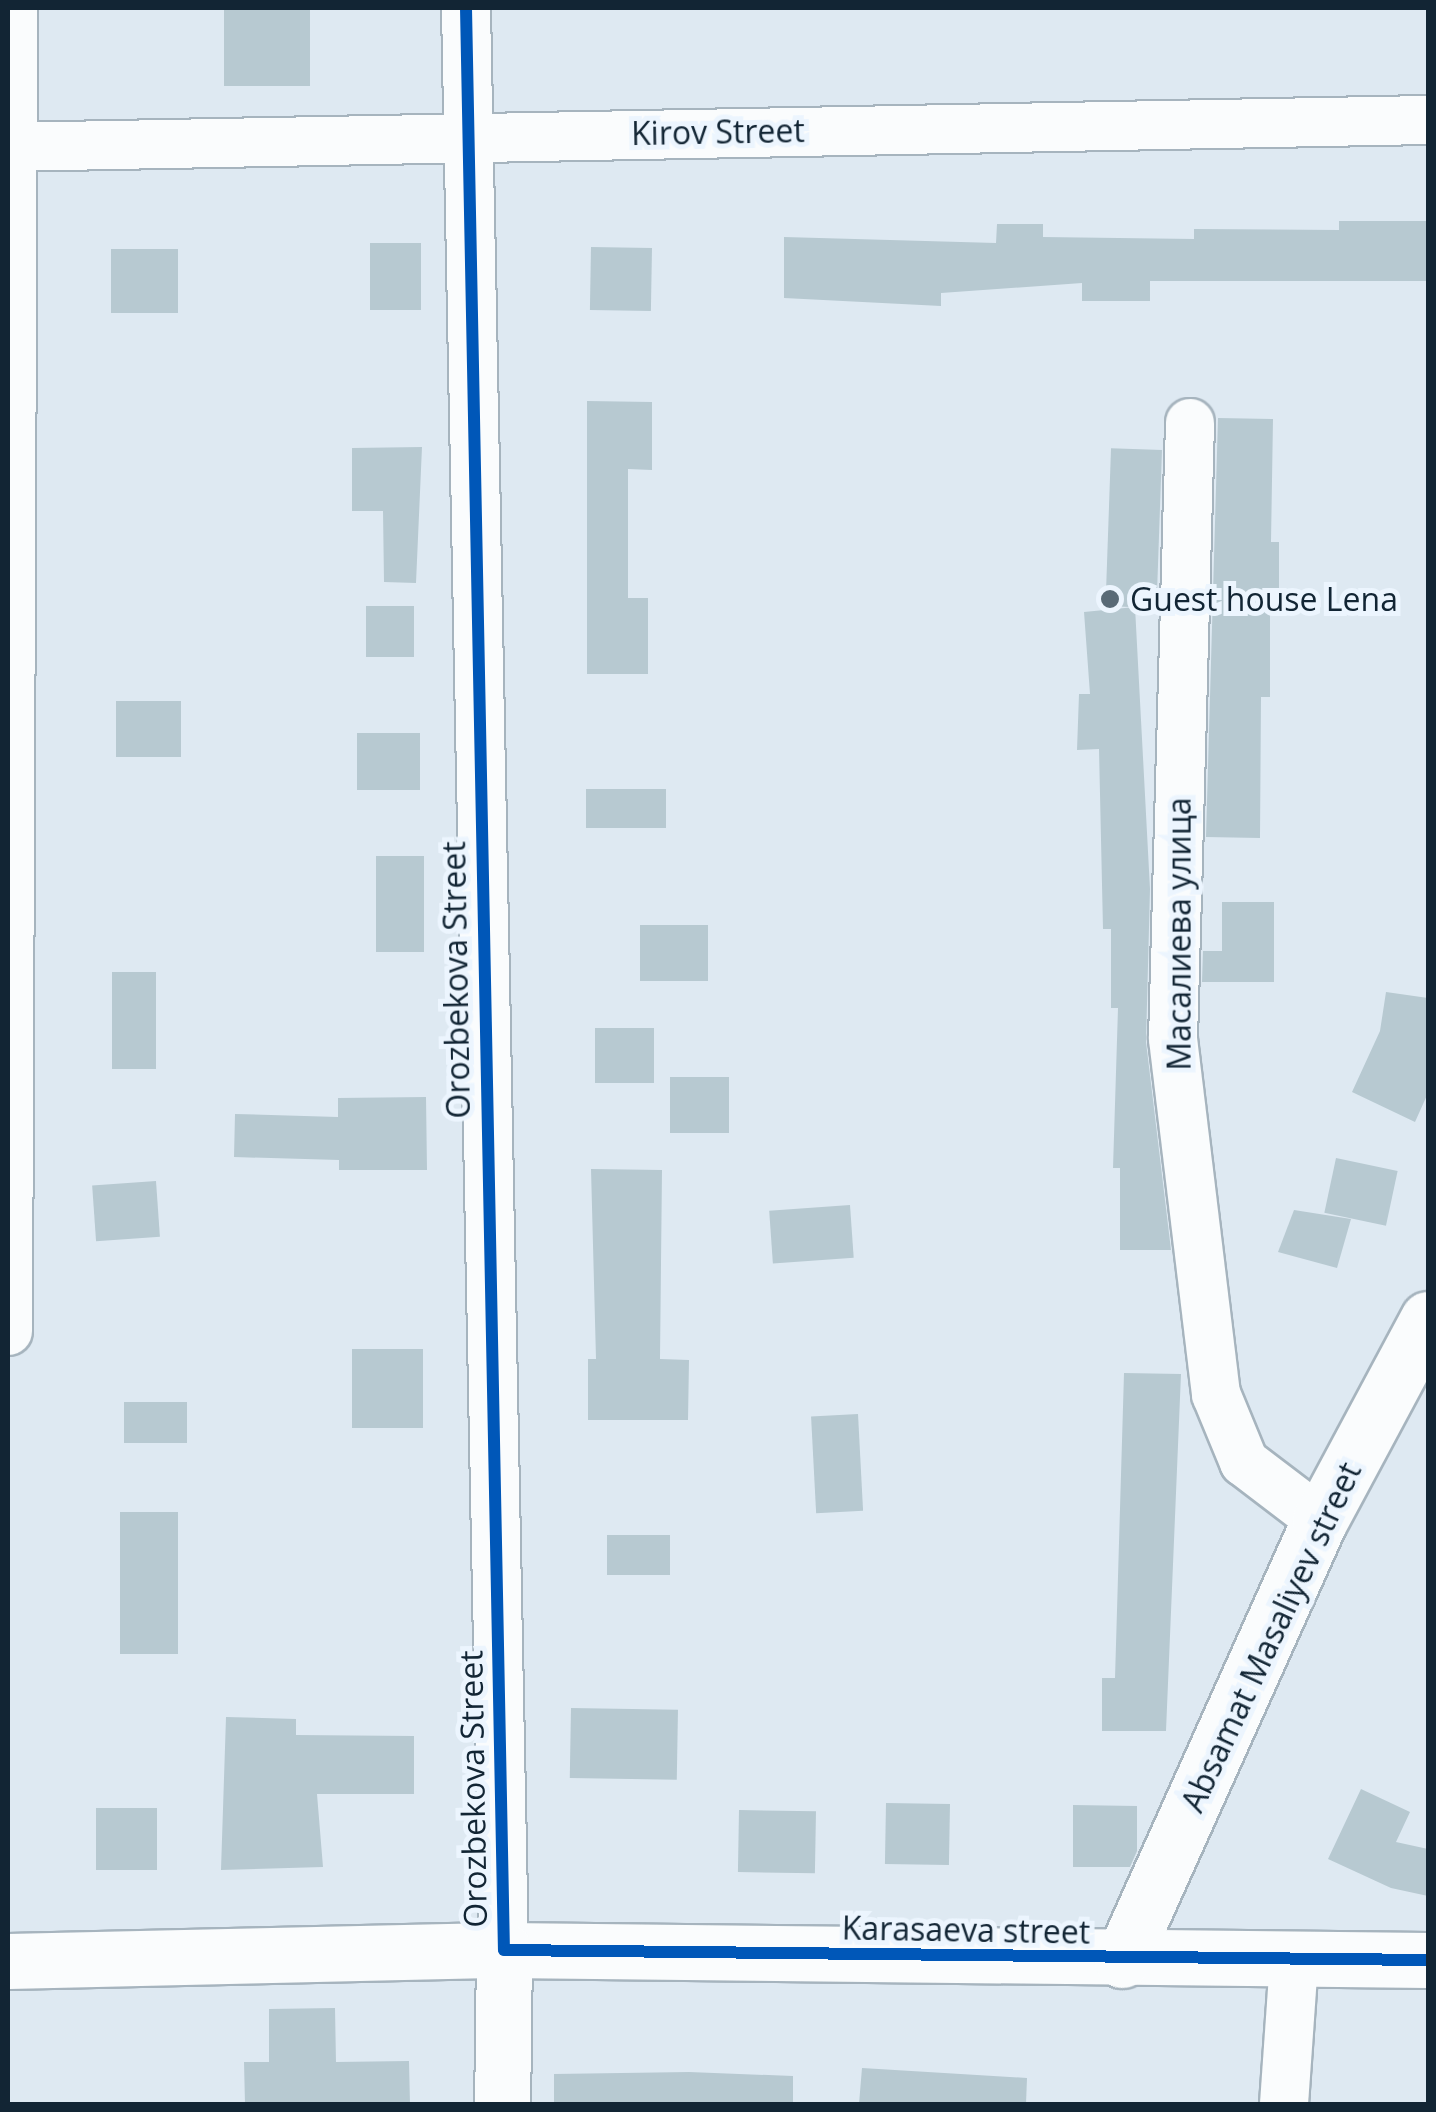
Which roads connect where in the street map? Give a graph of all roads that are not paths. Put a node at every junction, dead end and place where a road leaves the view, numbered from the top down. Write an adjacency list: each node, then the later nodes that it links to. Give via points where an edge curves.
1 (12, 8): 5 (street)
2 (466, 8): 4 (street, Orozbekova Street)
3 (1428, 120): 4 (street, Kirov Street)
4 (466, 136): 5 (street, Kirov Street); 10 (street, Orozbekova Street)
5 (10, 147): 8 (street)
6 (1190, 423): 9 (street, Масалиева улица, via 1173,1038 1216,1394 1244,1462)
7 (1428, 1319): 9 (street, Absamat Masaliyev street)
8 (8, 1330)
9 (1320, 1520): 11 (street, Absamat Masaliyev street)
10 (504, 1950): 11 (street, Karasaeva street); 14 (street, Karasaeva street); 15 (street, Orozbekova Street)
11 (1122, 1960): 12 (street, Karasaeva street)
12 (1294, 1960): 13 (street, Karasaeva street); 16 (street)
13 (1428, 1960)
14 (8, 1962)
15 (502, 2104)
16 (1284, 2104)

